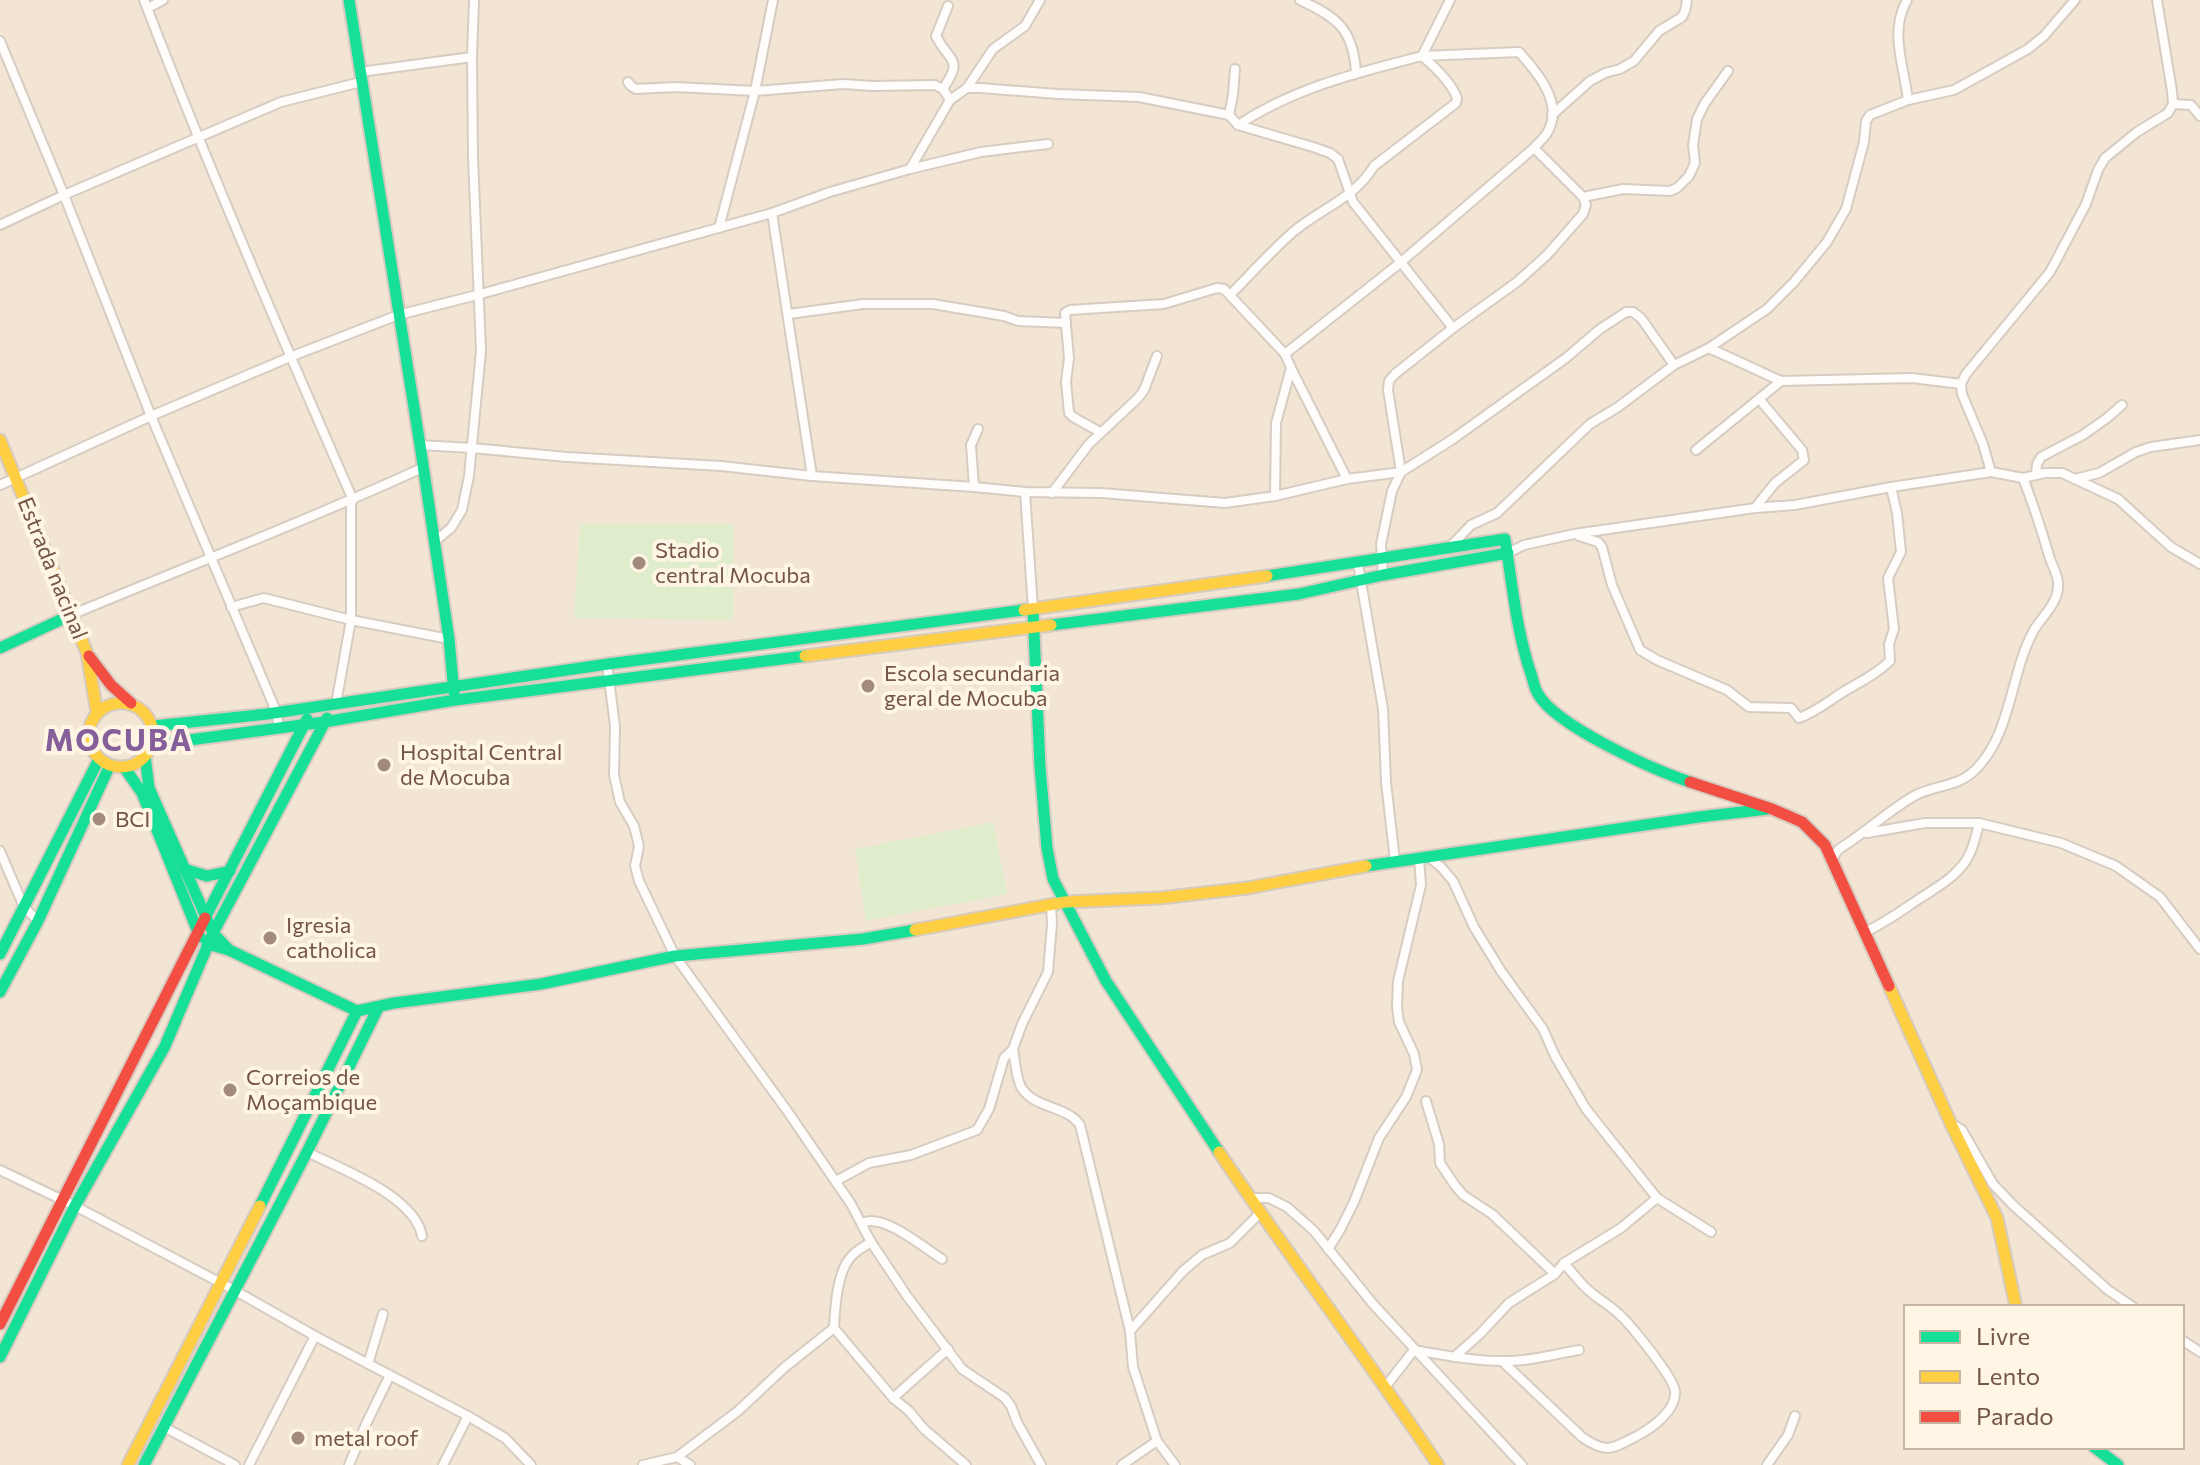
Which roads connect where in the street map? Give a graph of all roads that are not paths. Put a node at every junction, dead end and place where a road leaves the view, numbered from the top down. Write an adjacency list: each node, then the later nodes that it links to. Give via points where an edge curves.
1 (163, 0): 12 (street)
2 (349, 0): 20 (main road)
3 (474, 0): 16 (street)
4 (773, 0): 24 (street)
5 (1040, 0): 22 (street, via 1025,26 993,49)
6 (1300, 0): 19 (street, via 1343,29 1354,49)
7 (1450, 0): 15 (street)
8 (1687, 0): 30 (street, via 1682,17 1659,31 1634,61 1590,81)
9 (1907, 0): 26 (street, via 1897,35)
10 (2075, 0): 26 (street, via 2028,49 1954,90)
11 (2157, 0): 27 (street)
12 (146, 4): 33 (street)
13 (948, 6): 23 (street, via 936,36 955,63)
14 (0, 41): 38 (street)
15 (1422, 56): 19 (street); 30 (street, via 1519,52 1540,75); 37 (street, via 1455,91 1456,103 1374,166)
16 (472, 57): 20 (street); 45 (street)
17 (1235, 69): 29 (street)
18 (1728, 71): 39 (street, via 1697,119 1695,163 1677,188 1623,189)
19 (1356, 72): 32 (street, via 1292,96)
20 (361, 77): 33 (street, via 281,102); 47 (main road)
21 (628, 82): 24 (street, via 636,89)
22 (967, 88): 25 (street); 29 (street, via 1139,97)
23 (943, 89): 24 (street, via 843,84); 25 (street)
24 (755, 91): 42 (street)
25 (950, 100): 36 (street)
26 (1908, 100): 50 (street, via 1877,111 1866,121 1846,209 1827,242 1767,309)
27 (2173, 104): 28 (street); 57 (street, via 2105,158 2050,272)
28 (2196, 104): 31 (street)
29 (1229, 115): 32 (street)
30 (1552, 115): 35 (street, via 1547,133)
31 (2200, 116)
32 (1238, 125): 37 (street, via 1330,153 1338,159)
33 (198, 137): 38 (street); 53 (street)
34 (1048, 144): 36 (street, via 981,152)
35 (1534, 148): 39 (street); 43 (street)
36 (910, 169): 40 (street)
37 (1350, 193): 43 (street); 44 (street, via 1293,232)
38 (64, 195): 41 (street); 60 (street)
39 (1583, 197): 49 (street, via 1583,214 1547,255)
40 (772, 213): 42 (street); 46 (street)
41 (0, 225)
42 (719, 228): 45 (street)
43 (1400, 263): 49 (street); 51 (street)
44 (1231, 294): 48 (street, via 1217,288 1164,304 1079,308 1065,313); 51 (street)
45 (477, 295): 47 (street); 66 (street, via 481,351)
46 (789, 314): 48 (street, via 863,304 933,304 1018,321); 72 (street)
47 (398, 315): 53 (street); 65 (main road)
48 (1066, 323): 62 (street, via 1069,413)
49 (1453, 328): 69 (street, via 1389,381)
50 (1709, 348): 54 (street); 56 (street)
51 (1285, 354): 55 (street)
52 (1157, 356): 62 (street, via 1138,398)
53 (290, 357): 60 (street); 83 (street)
54 (1674, 365): 69 (street, via 1641,318 1626,312); 89 (street, via 1590,424 1497,513 1471,525)
55 (1291, 368): 75 (street); 82 (street, via 1276,423)
56 (1781, 381): 57 (street, via 1912,378); 58 (street)
57 (1961, 384): 70 (street)
58 (1760, 400): 67 (street); 84 (street, via 1805,456)
59 (2122, 405): 71 (street, via 2083,435 2041,457)
60 (151, 416): 73 (street); 91 (street)
61 (978, 429): 78 (street, via 971,445)
62 (1100, 432): 81 (street)
63 (0, 440): 73 (main road, Estrada nacinal)
64 (2200, 440): 76 (street, via 2151,447)
65 (420, 445): 66 (street); 68 (main road)
66 (472, 448): 72 (street); 87 (street, via 462,510)
67 (1696, 450)
68 (422, 468): 83 (street); 87 (main road)
69 (1401, 472): 75 (street); 92 (street, via 1392,491)
70 (1991, 472): 74 (street); 79 (street)
71 (2036, 475): 74 (street); 76 (street, via 2062,473)
72 (812, 476): 78 (street)
73 (16, 478): 77 (street); 101 (main road, Estrada nacinal)
74 (2023, 478): 127 (street, via 2058,582 2050,610 2025,649 1991,750 1960,782 1916,795)
75 (1347, 479): 82 (street)
76 (2075, 479): 93 (street, via 2118,499 2171,547)
77 (0, 485)
78 (974, 487): 80 (street)
79 (1891, 487): 84 (street); 85 (street, via 1901,552 1888,578 1894,629 1890,661 1799,718 1791,708 1749,707 1727,690 1640,650 1602,547)
80 (1025, 492): 81 (street); 100 (street)
81 (1052, 493): 82 (street, via 1225,503)
82 (1275, 496)
83 (352, 500): 91 (street); 102 (street)
84 (1755, 508): 85 (street)
85 (1574, 534): 88 (street)
86 (1505, 539): 88 (street); 89 (main road); 90 (main road)
87 (433, 543): 104 (main road)
88 (1524, 545): 90 (street)
89 (1448, 549): 92 (main road)
90 (1508, 553): 96 (main road); 125 (main road, via 1521,642 1538,694 1554,713 1662,773)
91 (210, 557): 99 (street); 101 (street)
92 (1381, 560): 94 (main road); 96 (street)
93 (2199, 563)
94 (1358, 564): 95 (main road); 97 (street)
95 (1289, 573): 98 (main road); 100 (main road)
96 (1383, 575): 97 (main road)
97 (1361, 581): 98 (main road); 131 (street, via 1383,709)
98 (1299, 594): 103 (main road)
99 (231, 607): 102 (street, via 264,598); 116 (street)
100 (1033, 609): 103 (main road); 105 (main road)
101 (71, 615): 106 (main road); 107 (main road, Estrada nacinal)
102 (351, 620): 104 (street); 114 (street)
103 (1034, 628): 108 (main road); 134 (main road, via 1047,848 1053,879)
104 (449, 639): 111 (main road)
105 (784, 642): 108 (main road); 109 (main road)
106 (0, 648)
107 (87, 653): 113 (main road); 117 (main road)
108 (786, 659): 110 (main road)
109 (607, 664): 110 (street); 111 (main road)
110 (610, 681): 112 (main road); 146 (street, via 614,775 637,836 635,866)
111 (453, 686): 112 (main road); 114 (main road)
112 (455, 700): 118 (main road)
113 (132, 704): 117 (main road, via 107,705); 120 (main road)
114 (336, 704): 115 (main road); 118 (main road)
115 (313, 707): 116 (main road); 119 (main road)
116 (276, 711): 120 (main road); 121 (street)
117 (97, 713): 123 (main road, via 89,736 92,749)
118 (324, 722): 119 (main road); 140 (main road)
119 (305, 723): 121 (main road); 133 (main road)
120 (153, 726): 122 (main road)
121 (279, 727): 122 (main road)
122 (148, 751): 124 (main road); 132 (main road, via 149,788)
123 (105, 762): 124 (main road); 136 (main road); 138 (main road)
124 (124, 767): 141 (main road, via 142,793)
125 (1772, 809): 129 (main road); 130 (main road, via 1802,822 1825,845)
126 (1979, 823): 127 (street, via 1925,823); 139 (street, via 1967,860 1945,884); 143 (street, via 2061,843 2116,866 2160,897)
127 (1862, 835): 130 (street)
128 (0, 851): 136 (street)
129 (1424, 858): 131 (main road); 157 (street, via 1453,881 1474,927 1543,1029 1586,1109); 165 (street, via 1397,1007 1417,1070)
130 (1831, 860): 139 (main road)
131 (1395, 861): 134 (main road, via 1247,888)
132 (184, 869): 133 (main road, via 205,877); 137 (main road)
133 (230, 871): 137 (main road)
134 (1065, 902): 135 (main road); 156 (main road, via 1106,981)
135 (1051, 906): 146 (main road, via 863,939); 150 (street, via 1048,972)
136 (24, 907): 138 (street); 145 (main road)
137 (205, 918): 140 (main road); 141 (main road)
138 (38, 921): 147 (main road)
139 (1865, 932): 152 (main road)
140 (213, 933): 142 (main road); 144 (main road)
141 (198, 934): 142 (main road); 158 (main road)
142 (207, 944): 144 (main road); 159 (main road, via 165,1046)
143 (2200, 949)
144 (229, 950): 149 (main road)
145 (0, 954)
146 (675, 956): 148 (main road, via 541,984); 155 (street)
147 (0, 992)
148 (378, 1008): 149 (main road); 153 (main road)
149 (357, 1011): 169 (main road)
150 (1013, 1049): 155 (street, via 1004,1058 977,1130 911,1155 869,1163); 176 (street, via 1021,1086 1031,1098 1080,1125)
151 (1426, 1101): 168 (street, via 1440,1163 1454,1184)
152 (1951, 1124): 171 (main road, via 1997,1218); 172 (street, via 1962,1130 1993,1184 2014,1206)
153 (307, 1152): 163 (street, via 393,1195 417,1220); 170 (main road)
154 (0, 1170): 158 (street)
155 (836, 1181): 161 (street)
156 (1250, 1198): 160 (main road); 165 (street, via 1269,1198 1287,1207)
157 (1657, 1198): 162 (street); 167 (street)
158 (62, 1201): 159 (street); 174 (main road)
159 (75, 1206): 169 (street); 181 (main road)
160 (1261, 1212): 176 (street, via 1230,1243 1202,1255 1183,1271); 186 (main road)
161 (862, 1223): 164 (street); 166 (street, via 875,1220)
162 (1711, 1232)
163 (422, 1236)
164 (871, 1242): 175 (street, via 845,1265); 178 (street)
165 (1328, 1249): 179 (street)
166 (942, 1259)
167 (1564, 1263): 168 (street); 183 (street, via 1582,1285 1624,1318 1667,1373 1675,1398 1667,1413 1647,1431 1610,1449 1595,1446)
168 (1555, 1274): 182 (street, via 1509,1303)
169 (221, 1284): 170 (street); 195 (main road)
170 (234, 1290): 177 (street); 190 (main road)
171 (2016, 1305)
172 (2130, 1305)
173 (383, 1314): 184 (street)
174 (0, 1324)
175 (834, 1328): 187 (street); 193 (street)
176 (1130, 1331): 191 (street, via 1133,1367)
177 (315, 1336): 184 (street); 198 (street)
178 (948, 1349): 187 (street); 204 (street, via 962,1369 1005,1398)
179 (1414, 1350): 182 (street); 186 (street); 208 (street)
180 (1579, 1350): 183 (street)
181 (0, 1357)
182 (1454, 1357): 183 (street)
183 (1502, 1361)
184 (368, 1364): 185 (street)
185 (390, 1375): 188 (street); 199 (street)
186 (1386, 1386): 207 (main road)
187 (893, 1398): 194 (street)
188 (468, 1416): 200 (street); 201 (street, via 505,1438)
189 (1795, 1416): 209 (street)
190 (164, 1427): 196 (main road); 197 (street)
191 (1157, 1441): 205 (street); 206 (street)
192 (2097, 1449): 210 (main road)
193 (677, 1457): 202 (street); 203 (street)
194 (961, 1464)
195 (128, 1465)
196 (144, 1465)
197 (235, 1465)
198 (249, 1465)
199 (349, 1465)
200 (443, 1465)
201 (531, 1465)
202 (643, 1465)
203 (690, 1465)
204 (1041, 1465)
205 (1122, 1465)
206 (1175, 1465)
207 (1438, 1465)
208 (1522, 1465)
209 (1767, 1465)
210 (2118, 1465)

